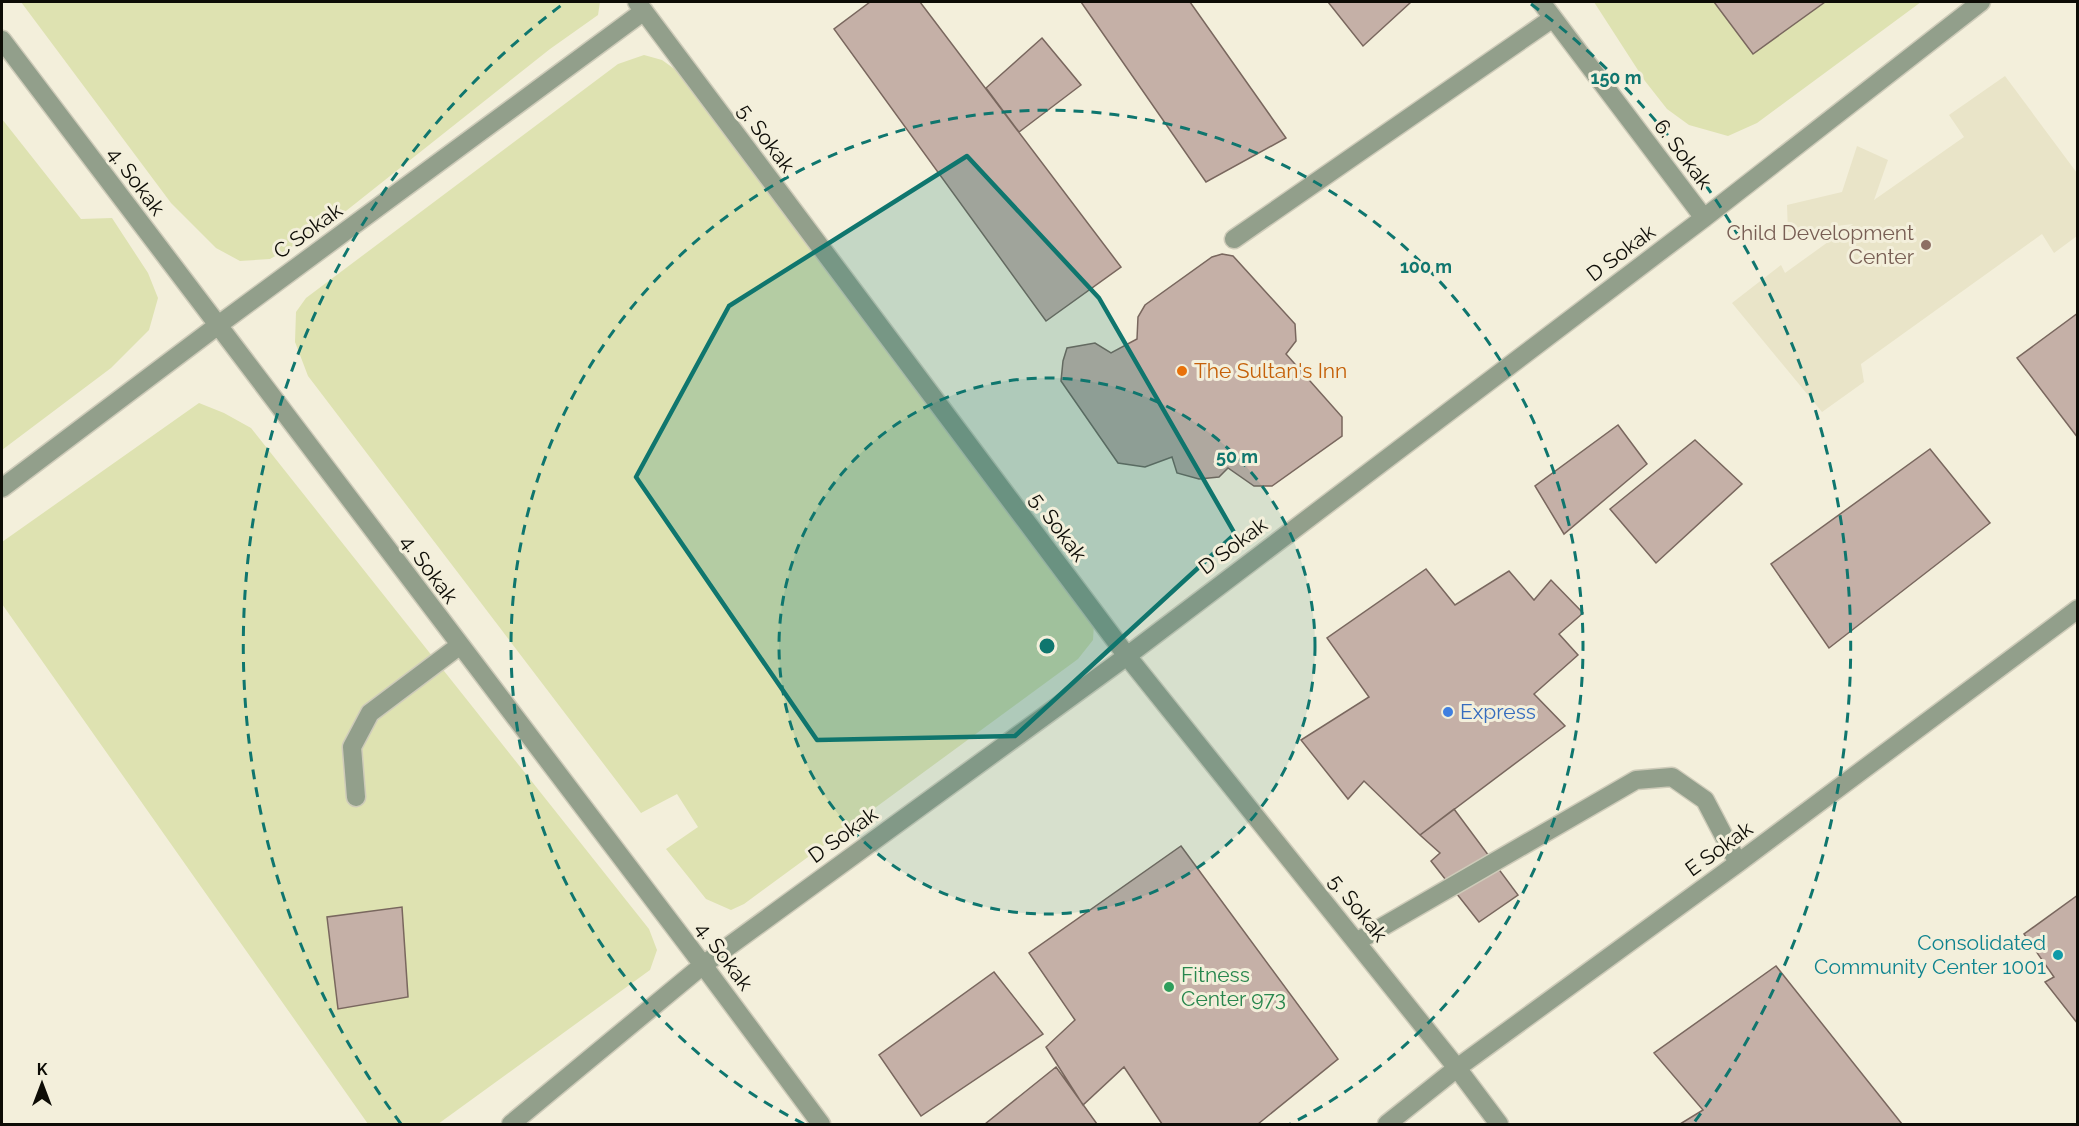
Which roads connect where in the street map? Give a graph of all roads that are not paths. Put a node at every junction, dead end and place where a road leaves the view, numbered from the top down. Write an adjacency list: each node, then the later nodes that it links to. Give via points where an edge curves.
1 (1541, 2): 4 (lane, 6. Sokak)
2 (1981, 2): 6 (lane, D Sokak)
3 (640, 6): 8 (lane, C Sokak); 12 (lane, 5. Sokak)
4 (1553, 18): 6 (lane, 6. Sokak); 7 (lane)
5 (2, 40): 8 (lane, 4. Sokak)
6 (1704, 218): 12 (lane, D Sokak)
7 (1234, 239)
8 (218, 326): 9 (lane, C Sokak); 11 (lane, 4. Sokak)
9 (2, 488)
10 (2078, 609): 14 (lane, E Sokak)
11 (459, 646): 13 (lane, via 370,713 352,747); 16 (lane, 4. Sokak)
12 (1126, 656): 15 (lane, 5. Sokak); 16 (lane, D Sokak)
13 (356, 797)
14 (1738, 863): 15 (lane, via 1705,800 1672,777 1636,780); 17 (lane, E Sokak)
15 (1356, 942): 17 (lane, 5. Sokak)
16 (703, 964): 18 (lane, D Sokak); 19 (lane, 4. Sokak)
17 (1457, 1068): 20 (lane, E Sokak); 21 (lane, 5. Sokak)
18 (511, 1125)
19 (821, 1125)
20 (1387, 1125)
21 (1499, 1125)

